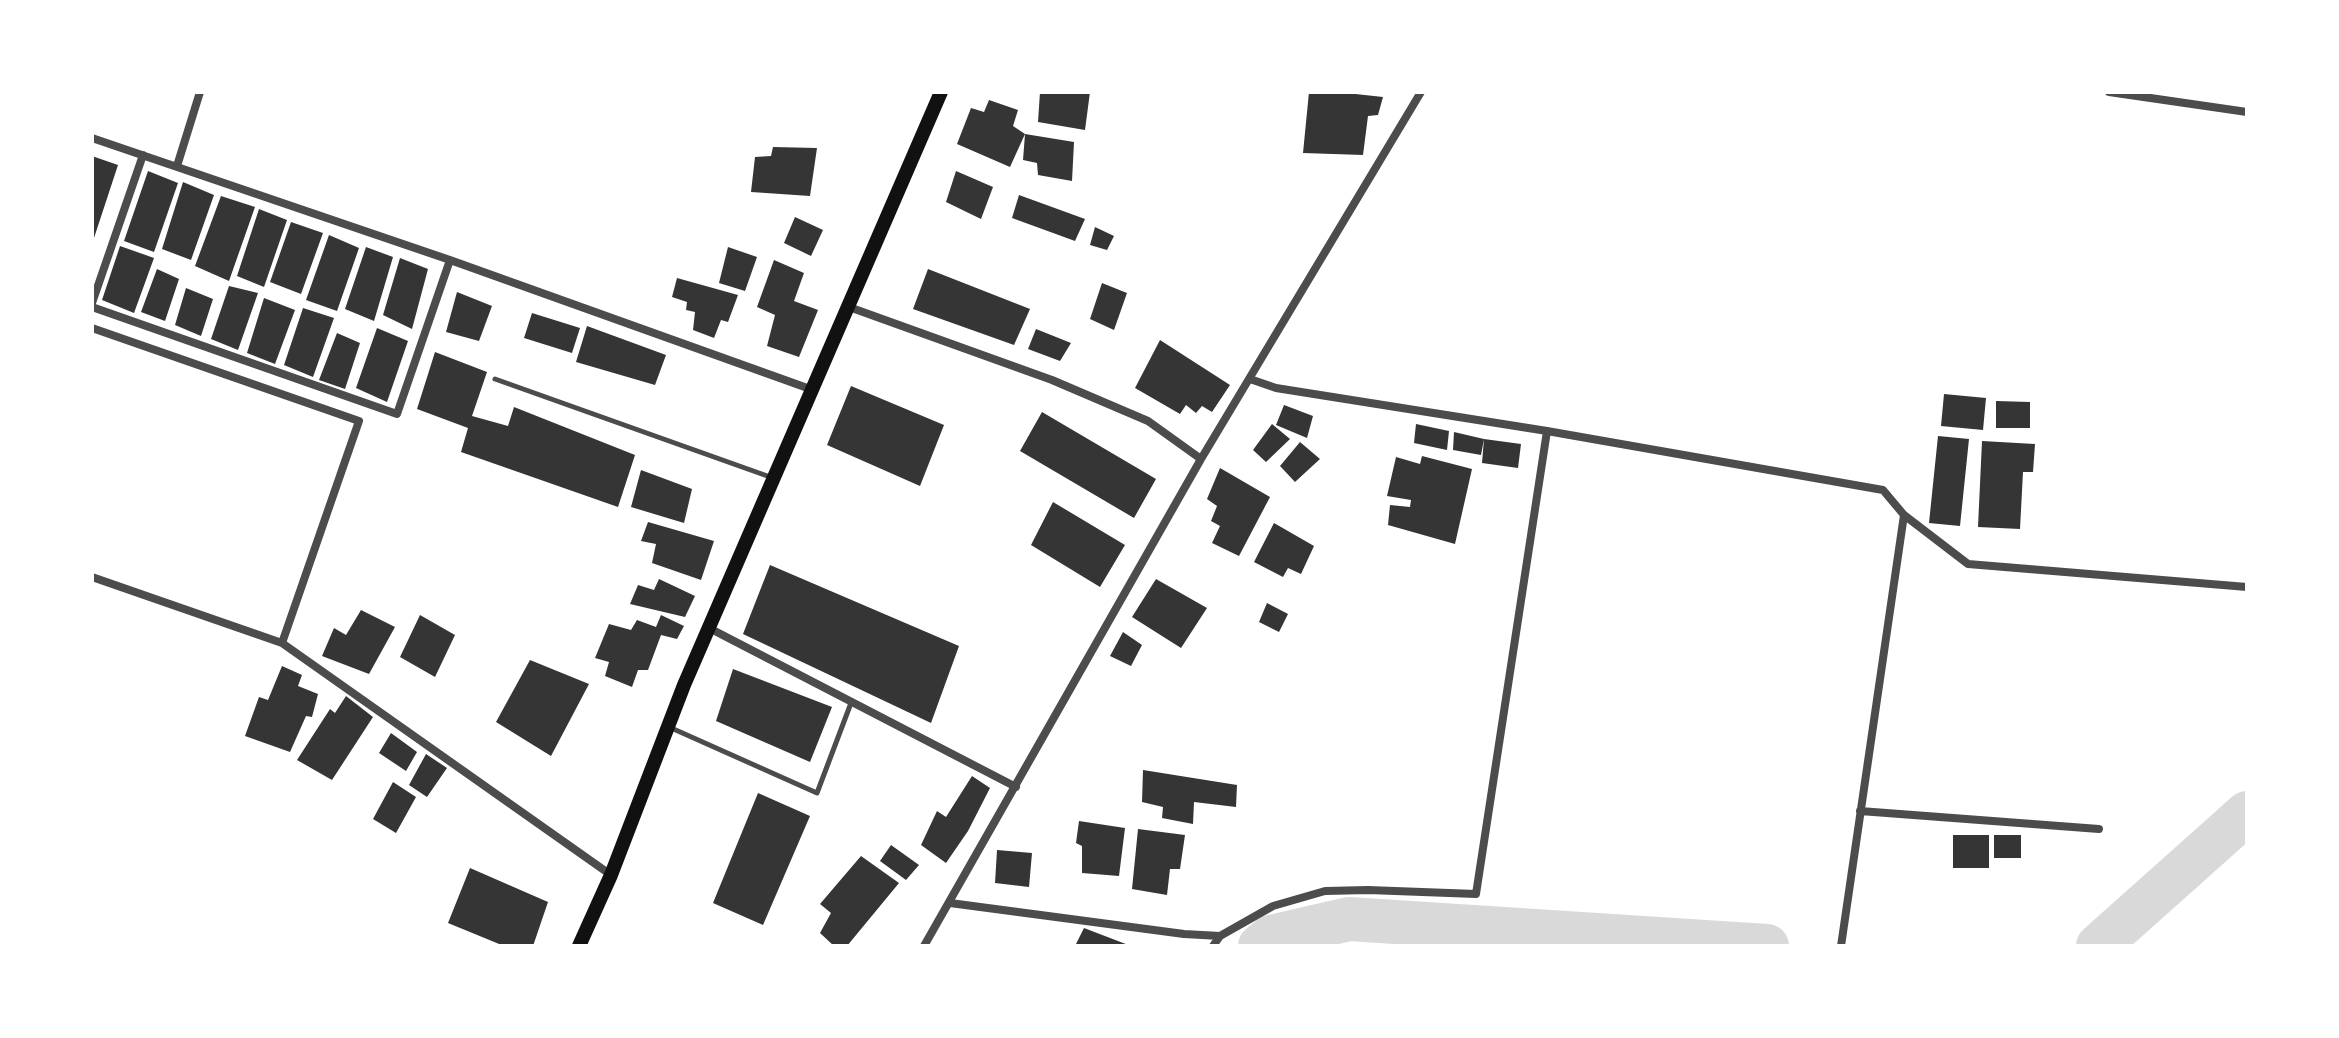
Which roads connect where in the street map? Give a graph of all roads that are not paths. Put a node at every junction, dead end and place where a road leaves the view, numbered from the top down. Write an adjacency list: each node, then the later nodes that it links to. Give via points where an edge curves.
1 (200, 92): 8 (street)
2 (941, 92): 11 (main road)
3 (1421, 92): 14 (street)
4 (2109, 92): 5 (street)
5 (2247, 112)
6 (92, 138): 7 (street)
7 (143, 155): 8 (street); 10 (street)
8 (177, 166): 9 (street)
9 (450, 260): 10 (street, via 397,414); 15 (street)
10 (92, 305)
11 (849, 307): 15 (main road); 17 (street, via 1052,380 1148,421)
12 (92, 328): 23 (street, via 359,421)
13 (495, 379): 18 (lane)
14 (1250, 379): 16 (street, via 1276,388); 17 (street)
15 (813, 390): 18 (main road)
16 (1547, 431): 19 (street, via 1883,490); 31 (street, via 1476,894 1325,891 1273,906)
17 (1201, 459): 26 (street)
18 (774, 479): 22 (main road)
19 (1904, 515): 21 (street, via 1968,564); 27 (street)
20 (92, 577): 23 (street)
21 (2247, 587)
22 (709, 628): 24 (street); 25 (main road)
23 (282, 643): 29 (street)
24 (851, 702): 25 (lane, via 817,793); 26 (street)
25 (668, 727): 29 (main road)
26 (1016, 787): 30 (street)
27 (1860, 811): 28 (street); 35 (street)
28 (2099, 829)
29 (611, 875): 32 (main road)
30 (950, 903): 31 (street); 33 (street)
31 (1220, 936): 34 (street)
32 (579, 946)
33 (924, 946)
34 (1213, 946)
35 (1841, 946)

